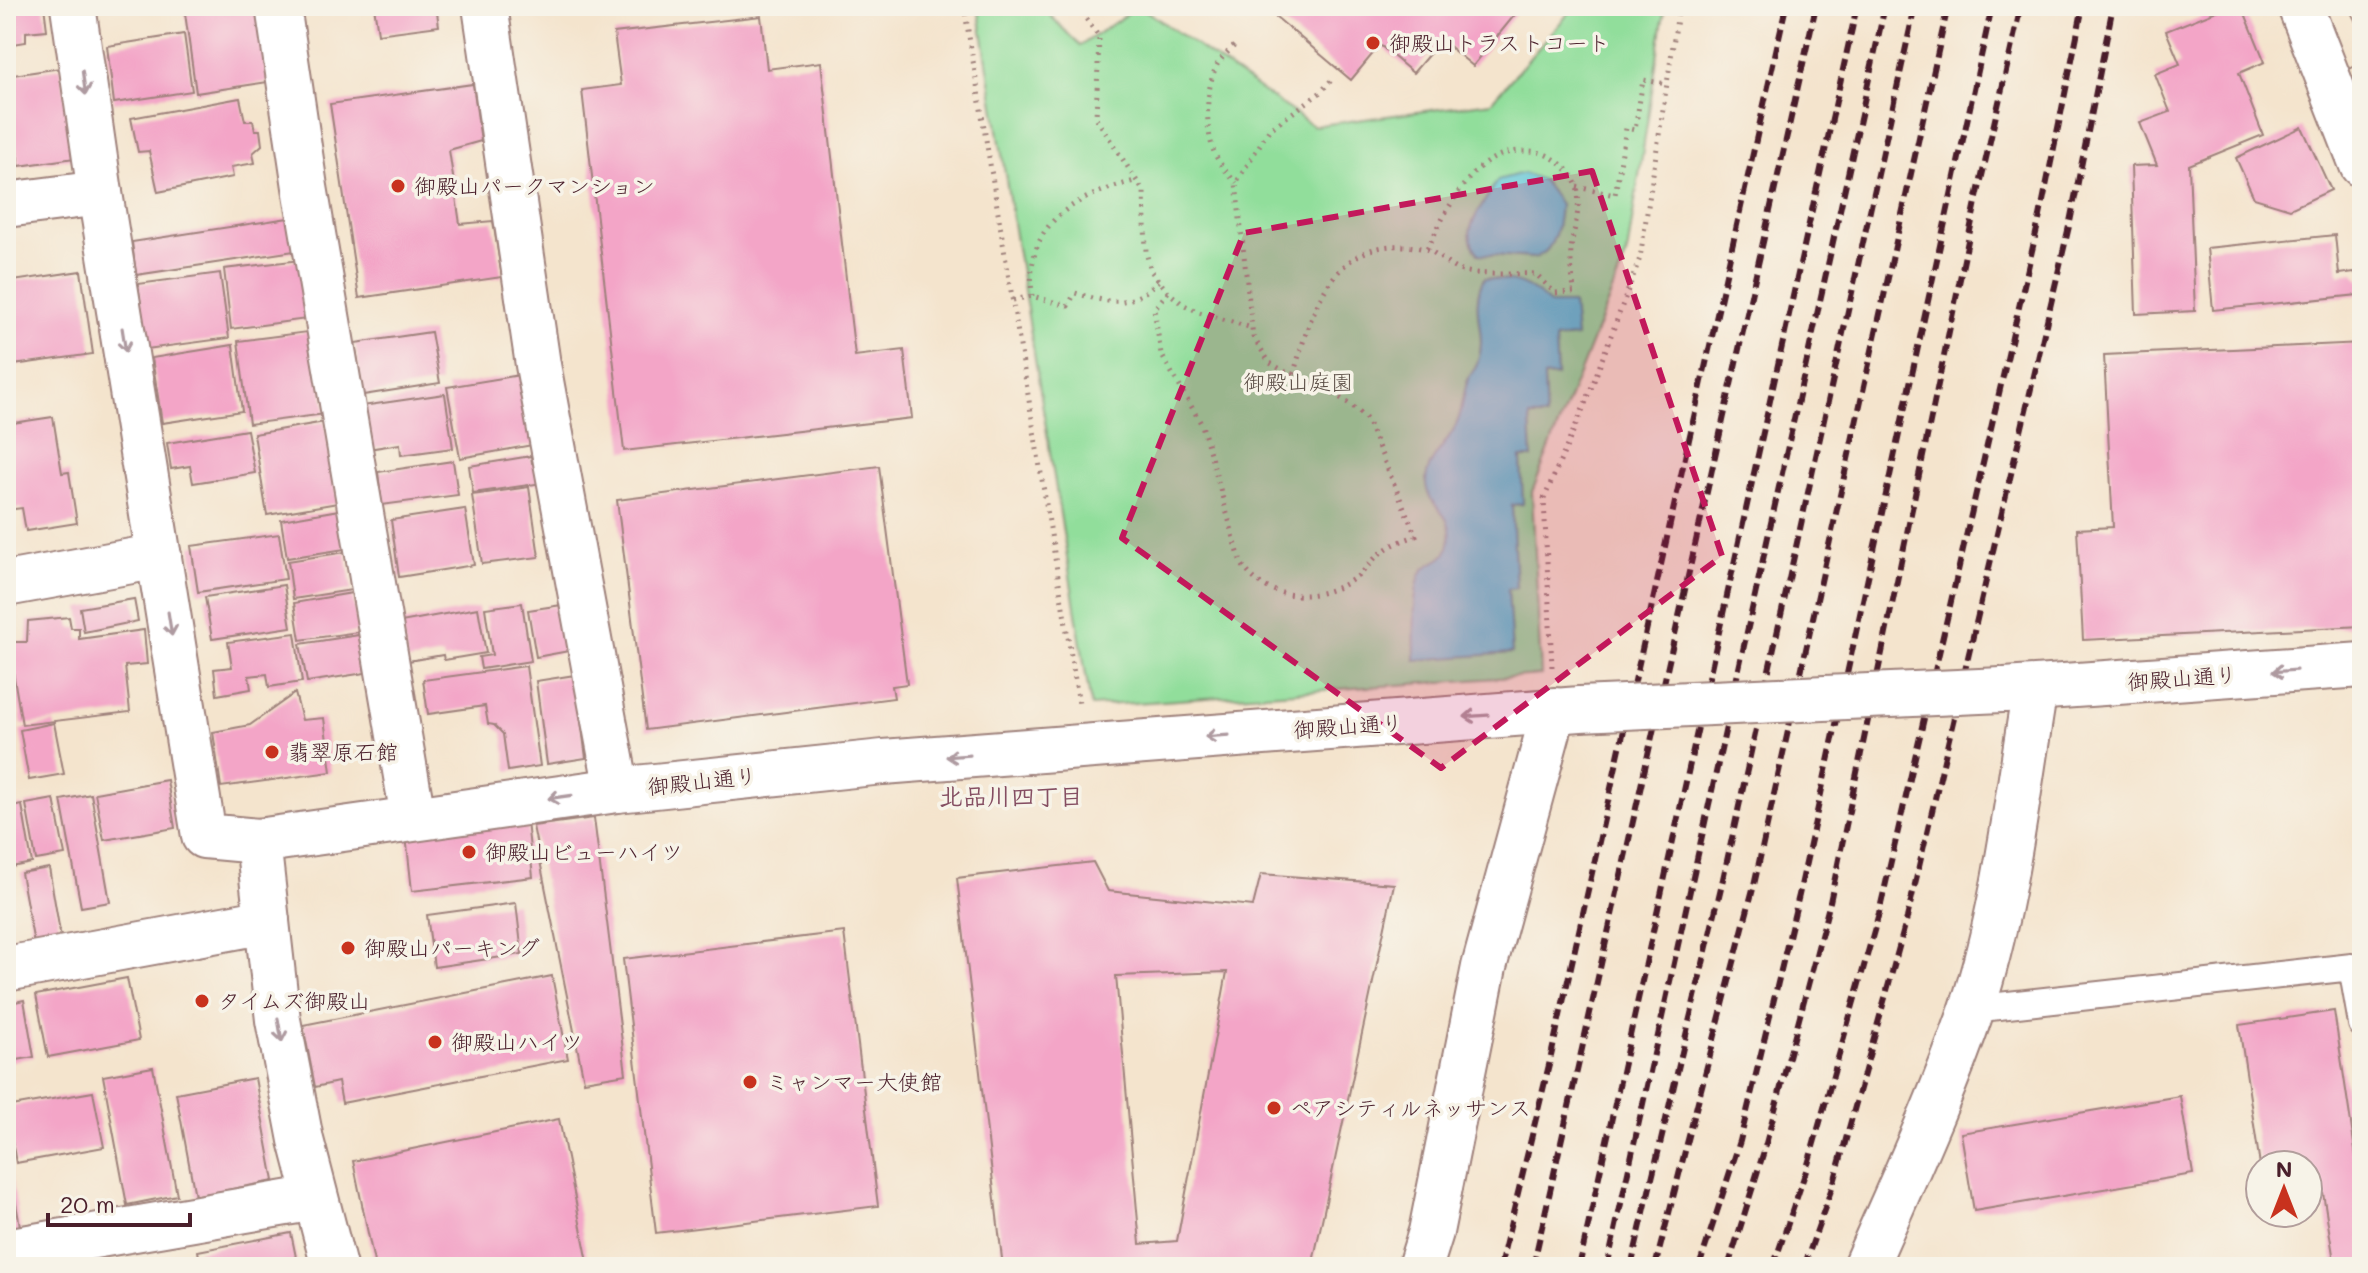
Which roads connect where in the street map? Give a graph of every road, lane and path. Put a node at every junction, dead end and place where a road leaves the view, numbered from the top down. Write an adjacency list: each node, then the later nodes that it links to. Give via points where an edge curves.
1 (73, 6): 15 (street, one-way to 15)
2 (278, 6): 31 (street)
3 (485, 6): 30 (street, via 538,365)
4 (964, 6): 21 (path)
5 (1077, 6): 12 (path, via 1099,37 1096,118)
6 (1679, 6): 10 (path)
7 (2300, 6): 11 (street)
8 (1234, 46): 13 (path, via 1212,80 1208,119 1214,152)
9 (1333, 78): 13 (path, via 1269,130)
10 (1667, 84): 14 (path, via 1643,80 1635,130 1626,128 1615,195); 29 (path, via 1640,258 1544,499)
11 (2362, 165)
12 (1138, 180): 18 (path, via 1146,204 1147,262); 20 (path, via 1080,199 1052,223 1034,254)
13 (1236, 183): 22 (path)
14 (1577, 187): 17 (path, via 1557,159 1541,152 1496,156 1473,173); 17 (path, via 1571,253 1574,292 1555,293 1536,274 1460,271)
15 (100, 193): 16 (street); 24 (street, one-way to 24)
16 (6, 205)
17 (1427, 249): 23 (path, via 1383,246 1346,262 1315,310)
18 (1158, 281): 19 (path); 20 (path, via 1142,296 1115,302 1075,293 1068,306)
19 (1168, 292): 22 (path, via 1199,312); 23 (path, via 1154,309 1161,354 1202,425 1241,563 1249,576 1271,591 1300,596 1346,584 1381,552 1416,536 1367,420 1340,397)
20 (1032, 296): 21 (path)
21 (1013, 300): 28 (path)
22 (1252, 328): 23 (path, via 1257,347 1270,363)
23 (1293, 376)
24 (159, 556): 25 (street); 32 (street, 御殿山通り, one-way to 32, via 204,836)
25 (6, 584)
26 (2362, 665): 27 (street, 御殿山通り, one-way to 27)
27 (2019, 689): 29 (street, 御殿山通り, bridge); 35 (street, via 1996,920)
28 (1080, 706)
29 (1567, 709): 30 (street, 御殿山通り, one-way to 30, via 883,762); 40 (street, via 1484,967)
30 (617, 790): 31 (street, 御殿山通り, one-way to 31)
31 (413, 817): 32 (street, 御殿山通り)
32 (258, 841): 33 (street)
33 (267, 921): 34 (street); 37 (street, one-way to 37, via 278,1020)
34 (6, 969)
35 (1972, 1009): 36 (lane, via 2352,967); 41 (street)
36 (2362, 1024)
37 (315, 1198): 38 (street); 39 (street)
38 (6, 1251)
39 (334, 1267)
40 (1420, 1267)
41 (1865, 1267)

